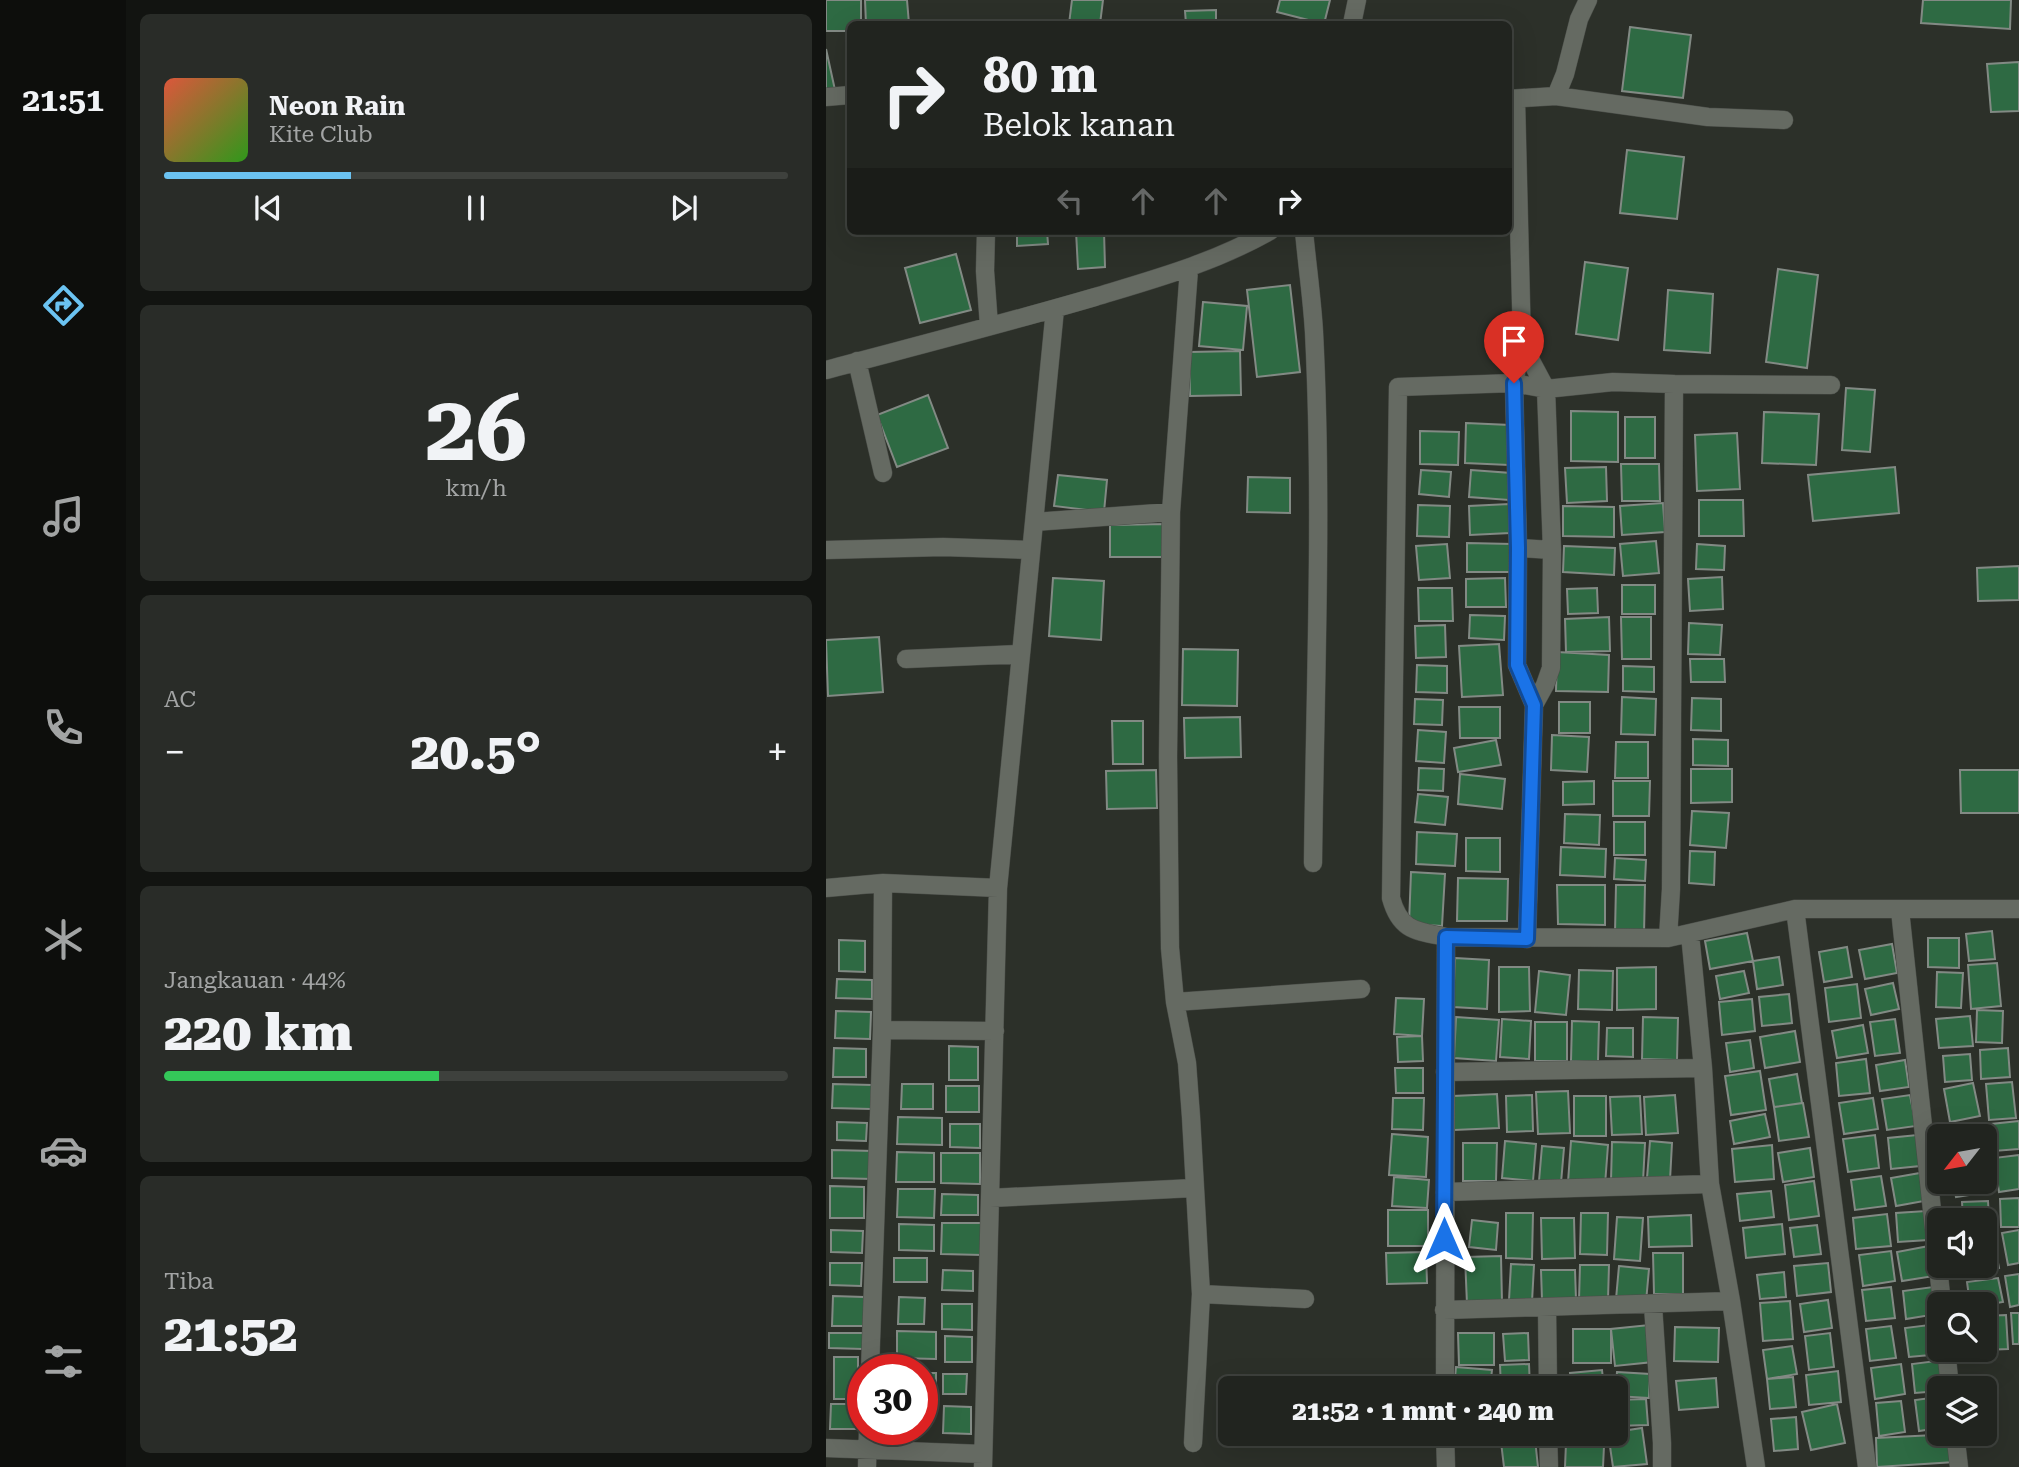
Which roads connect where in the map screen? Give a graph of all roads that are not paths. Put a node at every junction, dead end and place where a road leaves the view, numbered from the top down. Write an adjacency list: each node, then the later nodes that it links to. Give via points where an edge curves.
1 (1357, 0): 3 (street)
2 (1588, 0): 5 (street)
3 (1353, 21)
4 (847, 95): 6 (street)
5 (1556, 96): 7 (street); 8 (street, via 1708,117)
6 (826, 97)
7 (1512, 99): 15 (street)
8 (1784, 120)
9 (986, 235): 14 (street)
10 (1262, 235): 12 (street)
11 (1304, 235): 32 (street, via 1314,330 1318,501)
12 (1189, 269): 13 (street); 23 (street)
13 (1055, 309): 14 (street); 24 (street)
14 (989, 326): 16 (street)
15 (1522, 344): 18 (street); 21 (street)
16 (857, 362): 17 (street); 22 (street)
17 (826, 370)
18 (1514, 383): 21 (street); 25 (street); 40 (street, via 1398,387 1391,898 1403,923 1415,931)
19 (1674, 384): 20 (street); 21 (street, via 1612,382); 41 (street)
20 (1831, 385)
21 (1546, 389): 27 (street)
22 (883, 473)
23 (1171, 512): 24 (street); 44 (street, via 1168,756)
24 (1034, 522): 26 (street)
25 (1518, 548): 27 (street); 31 (street, via 1517,665)
26 (1031, 550): 28 (street); 29 (street)
27 (1552, 550): 31 (street, via 1551,668)
28 (826, 551)
29 (1021, 654): 30 (street); 35 (street)
30 (905, 659)
31 (1534, 705): 42 (street)
32 (1313, 863)
33 (883, 883): 34 (street); 35 (street); 45 (street)
34 (826, 888)
35 (999, 888): 46 (street)
36 (1795, 909): 38 (street); 39 (street); 74 (street)
37 (2019, 909): 38 (street)
38 (1900, 910): 53 (street)
39 (1690, 934): 41 (street); 47 (street)
40 (1446, 937): 42 (street); 48 (street)
41 (1668, 938): 42 (street)
42 (1527, 939)
43 (1361, 989): 44 (street)
44 (1175, 1002): 50 (street, via 1186,1063)
45 (882, 1030): 46 (street); 60 (street)
46 (995, 1031): 52 (street)
47 (1703, 1068): 48 (street); 49 (street)
48 (1445, 1072): 51 (street)
49 (1710, 1184): 51 (street); 56 (street)
50 (1194, 1188): 52 (street); 54 (street)
51 (1445, 1192): 59 (street)
52 (990, 1198): 69 (street)
53 (1941, 1292)
54 (1201, 1294): 55 (street); 63 (street)
55 (1305, 1299)
56 (1731, 1301): 57 (street); 73 (street)
57 (1653, 1305): 58 (street); 72 (street)
58 (1547, 1307): 59 (street); 62 (street)
59 (1444, 1310): 61 (street)
60 (871, 1354)
61 (1445, 1376)
62 (1548, 1376)
63 (1193, 1443)
64 (1445, 1446): 70 (street)
65 (1548, 1446): 71 (street)
66 (1957, 1446): 75 (street)
67 (826, 1448): 68 (street)
68 (867, 1458): 69 (street)
69 (983, 1461)
70 (1446, 1467)
71 (1549, 1467)
72 (1662, 1467)
73 (1756, 1467)
74 (1867, 1467)
75 (1959, 1467)

